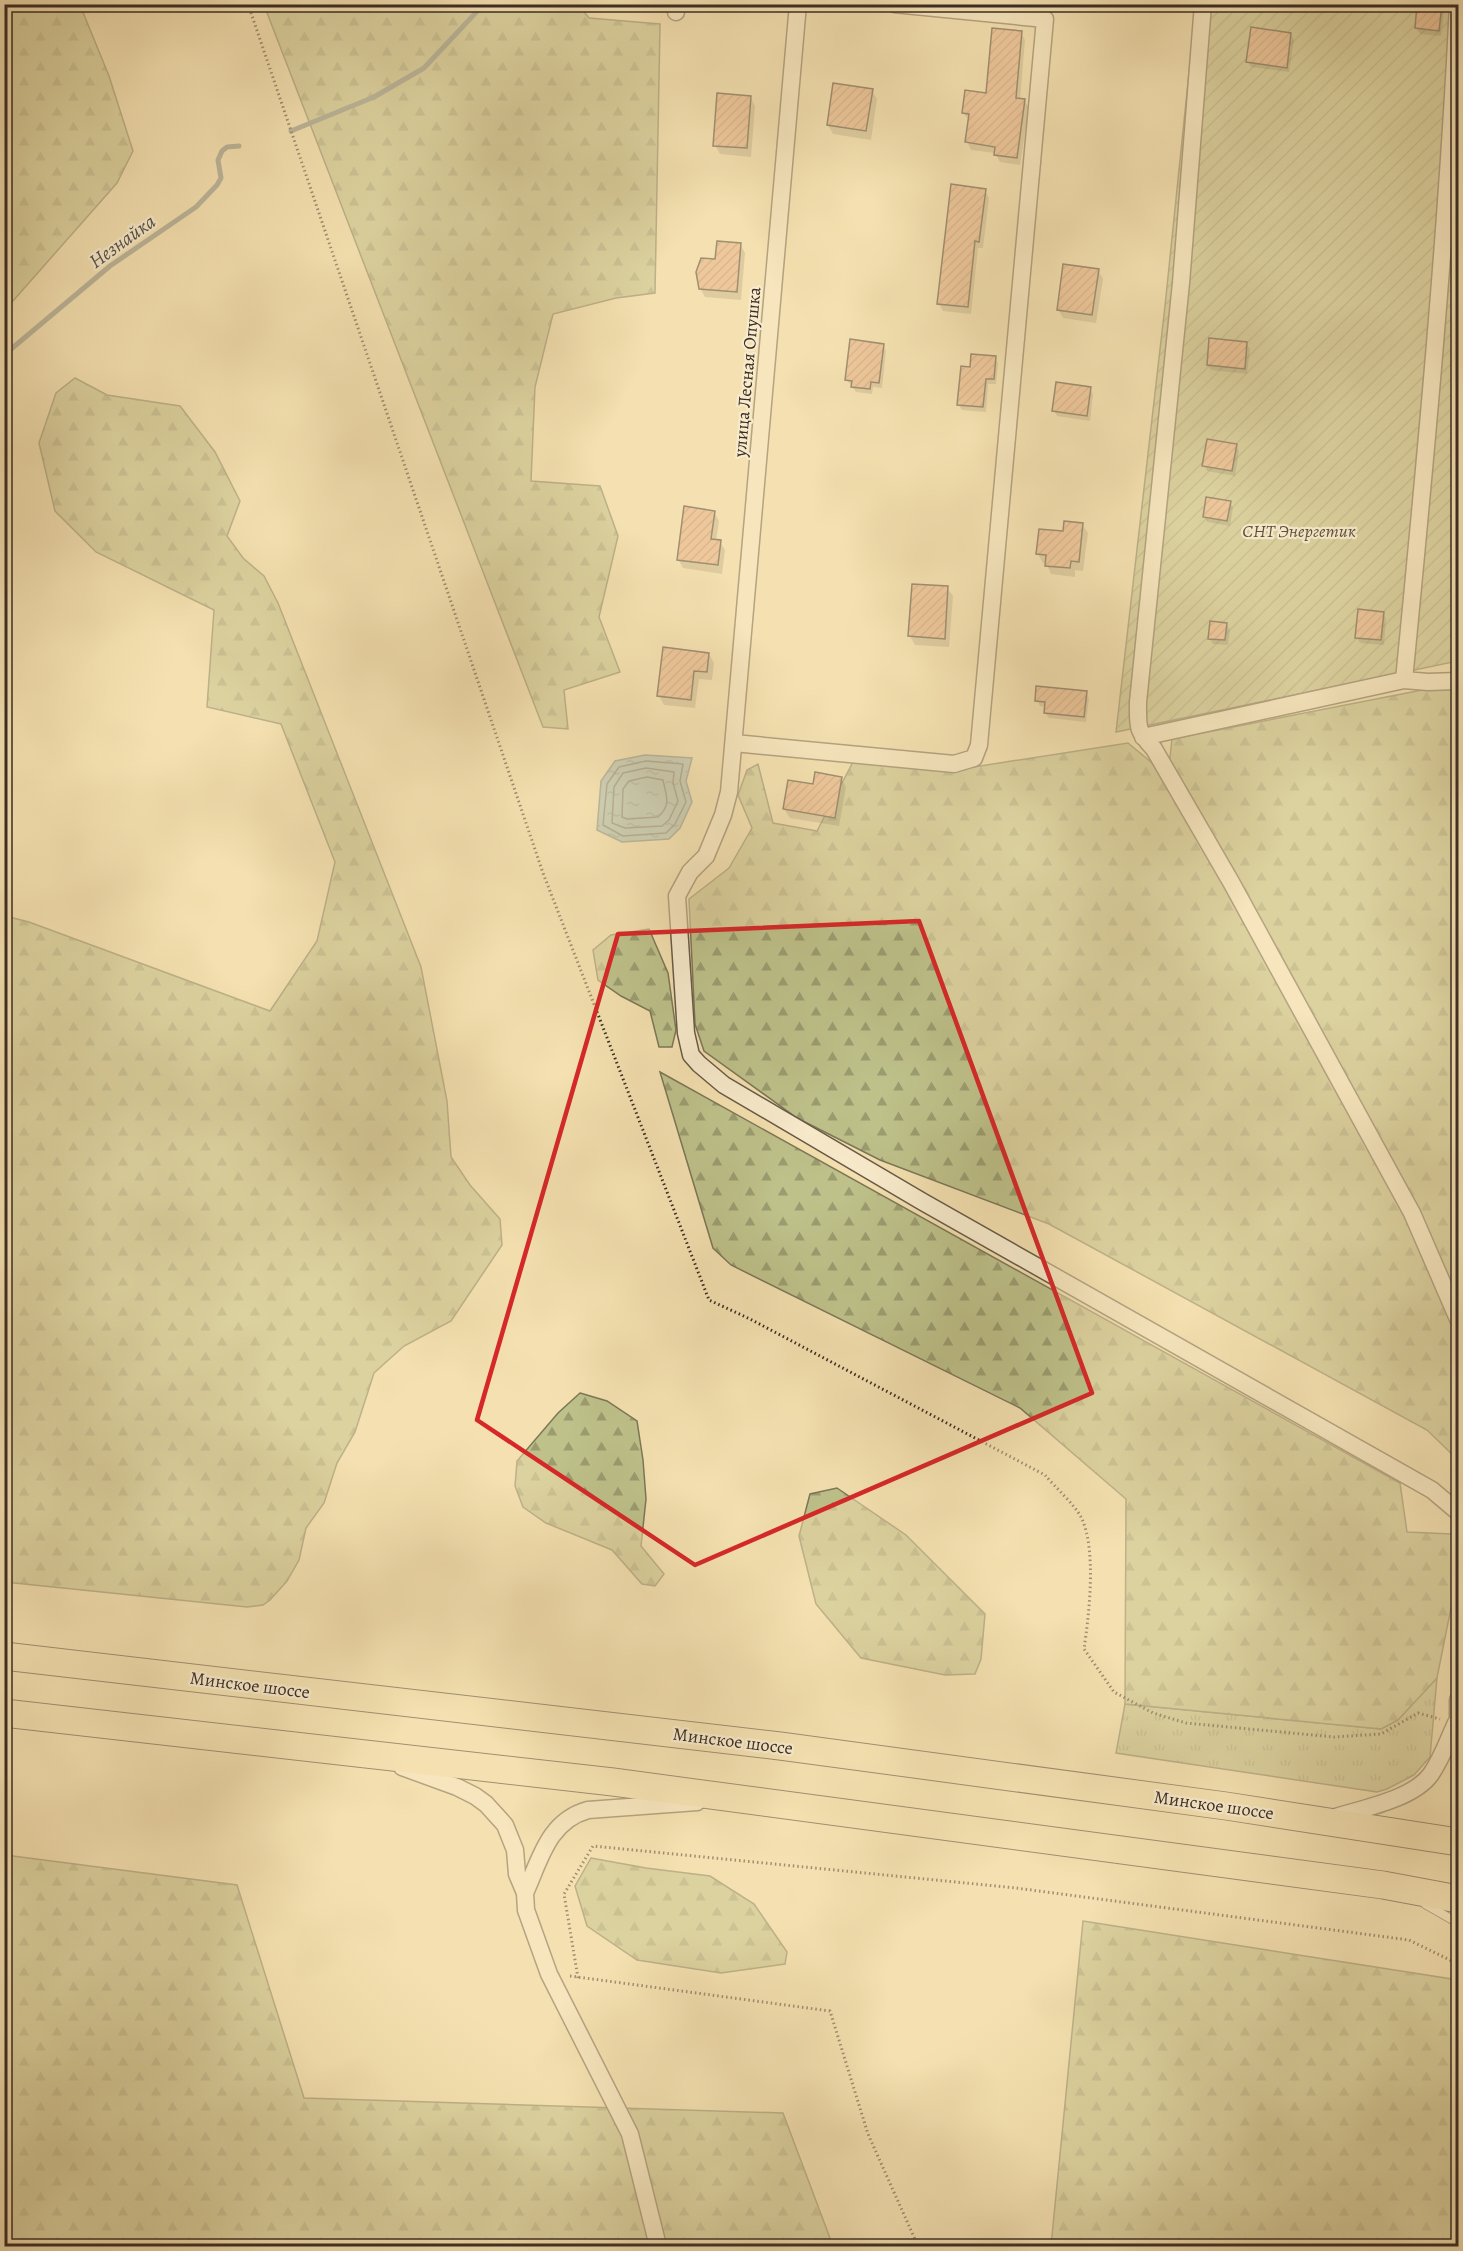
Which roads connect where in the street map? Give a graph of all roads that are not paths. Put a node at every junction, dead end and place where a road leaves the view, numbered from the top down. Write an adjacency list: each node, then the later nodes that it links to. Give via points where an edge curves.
1 (798, 4): 9 (street, улица Лесная Опушка)
2 (894, 4): 5 (street)
3 (1203, 4): 8 (street, via 1181,283 1138,702 1138,728)
4 (1458, 4): 6 (street, via 1450,160)
5 (1046, 12): 9 (street, via 979,745 974,758 954,764)
6 (1404, 680): 7 (street); 8 (street)
7 (1458, 681)
8 (1143, 737): 10 (street, via 1154,749 1231,882 1412,1213)
9 (735, 743): 11 (street, улица Лесная Опушка, via 723,815 706,856 690,872 678,896 686,1033 691,1055 699,1064 724,1085 779,1118 1432,1490)
10 (1458, 1319)
11 (1458, 1511)
12 (4, 1656): 19 (highway, Минское шоссе, via 780,1746)
13 (1458, 1700): 15 (street)
14 (4, 1713): 17 (highway)
15 (1456, 1723): 16 (street); 19 (street, via 1434,1768 1421,1784 1399,1796)
16 (1458, 1743)
17 (361, 1754): 18 (highway); 22 (street, via 457,1787 486,1804 502,1819 511,1838 518,1880)
18 (726, 1797): 21 (highway); 22 (street, via 580,1813 547,1841)
19 (1322, 1821): 20 (highway, Минское шоссе)
20 (1458, 1842)
21 (1383, 1885): 23 (highway); 24 (lane)
22 (525, 1893): 25 (street, via 526,1910 549,1974 630,2134)
23 (1458, 1899)
24 (1458, 1923)
25 (658, 2247)

